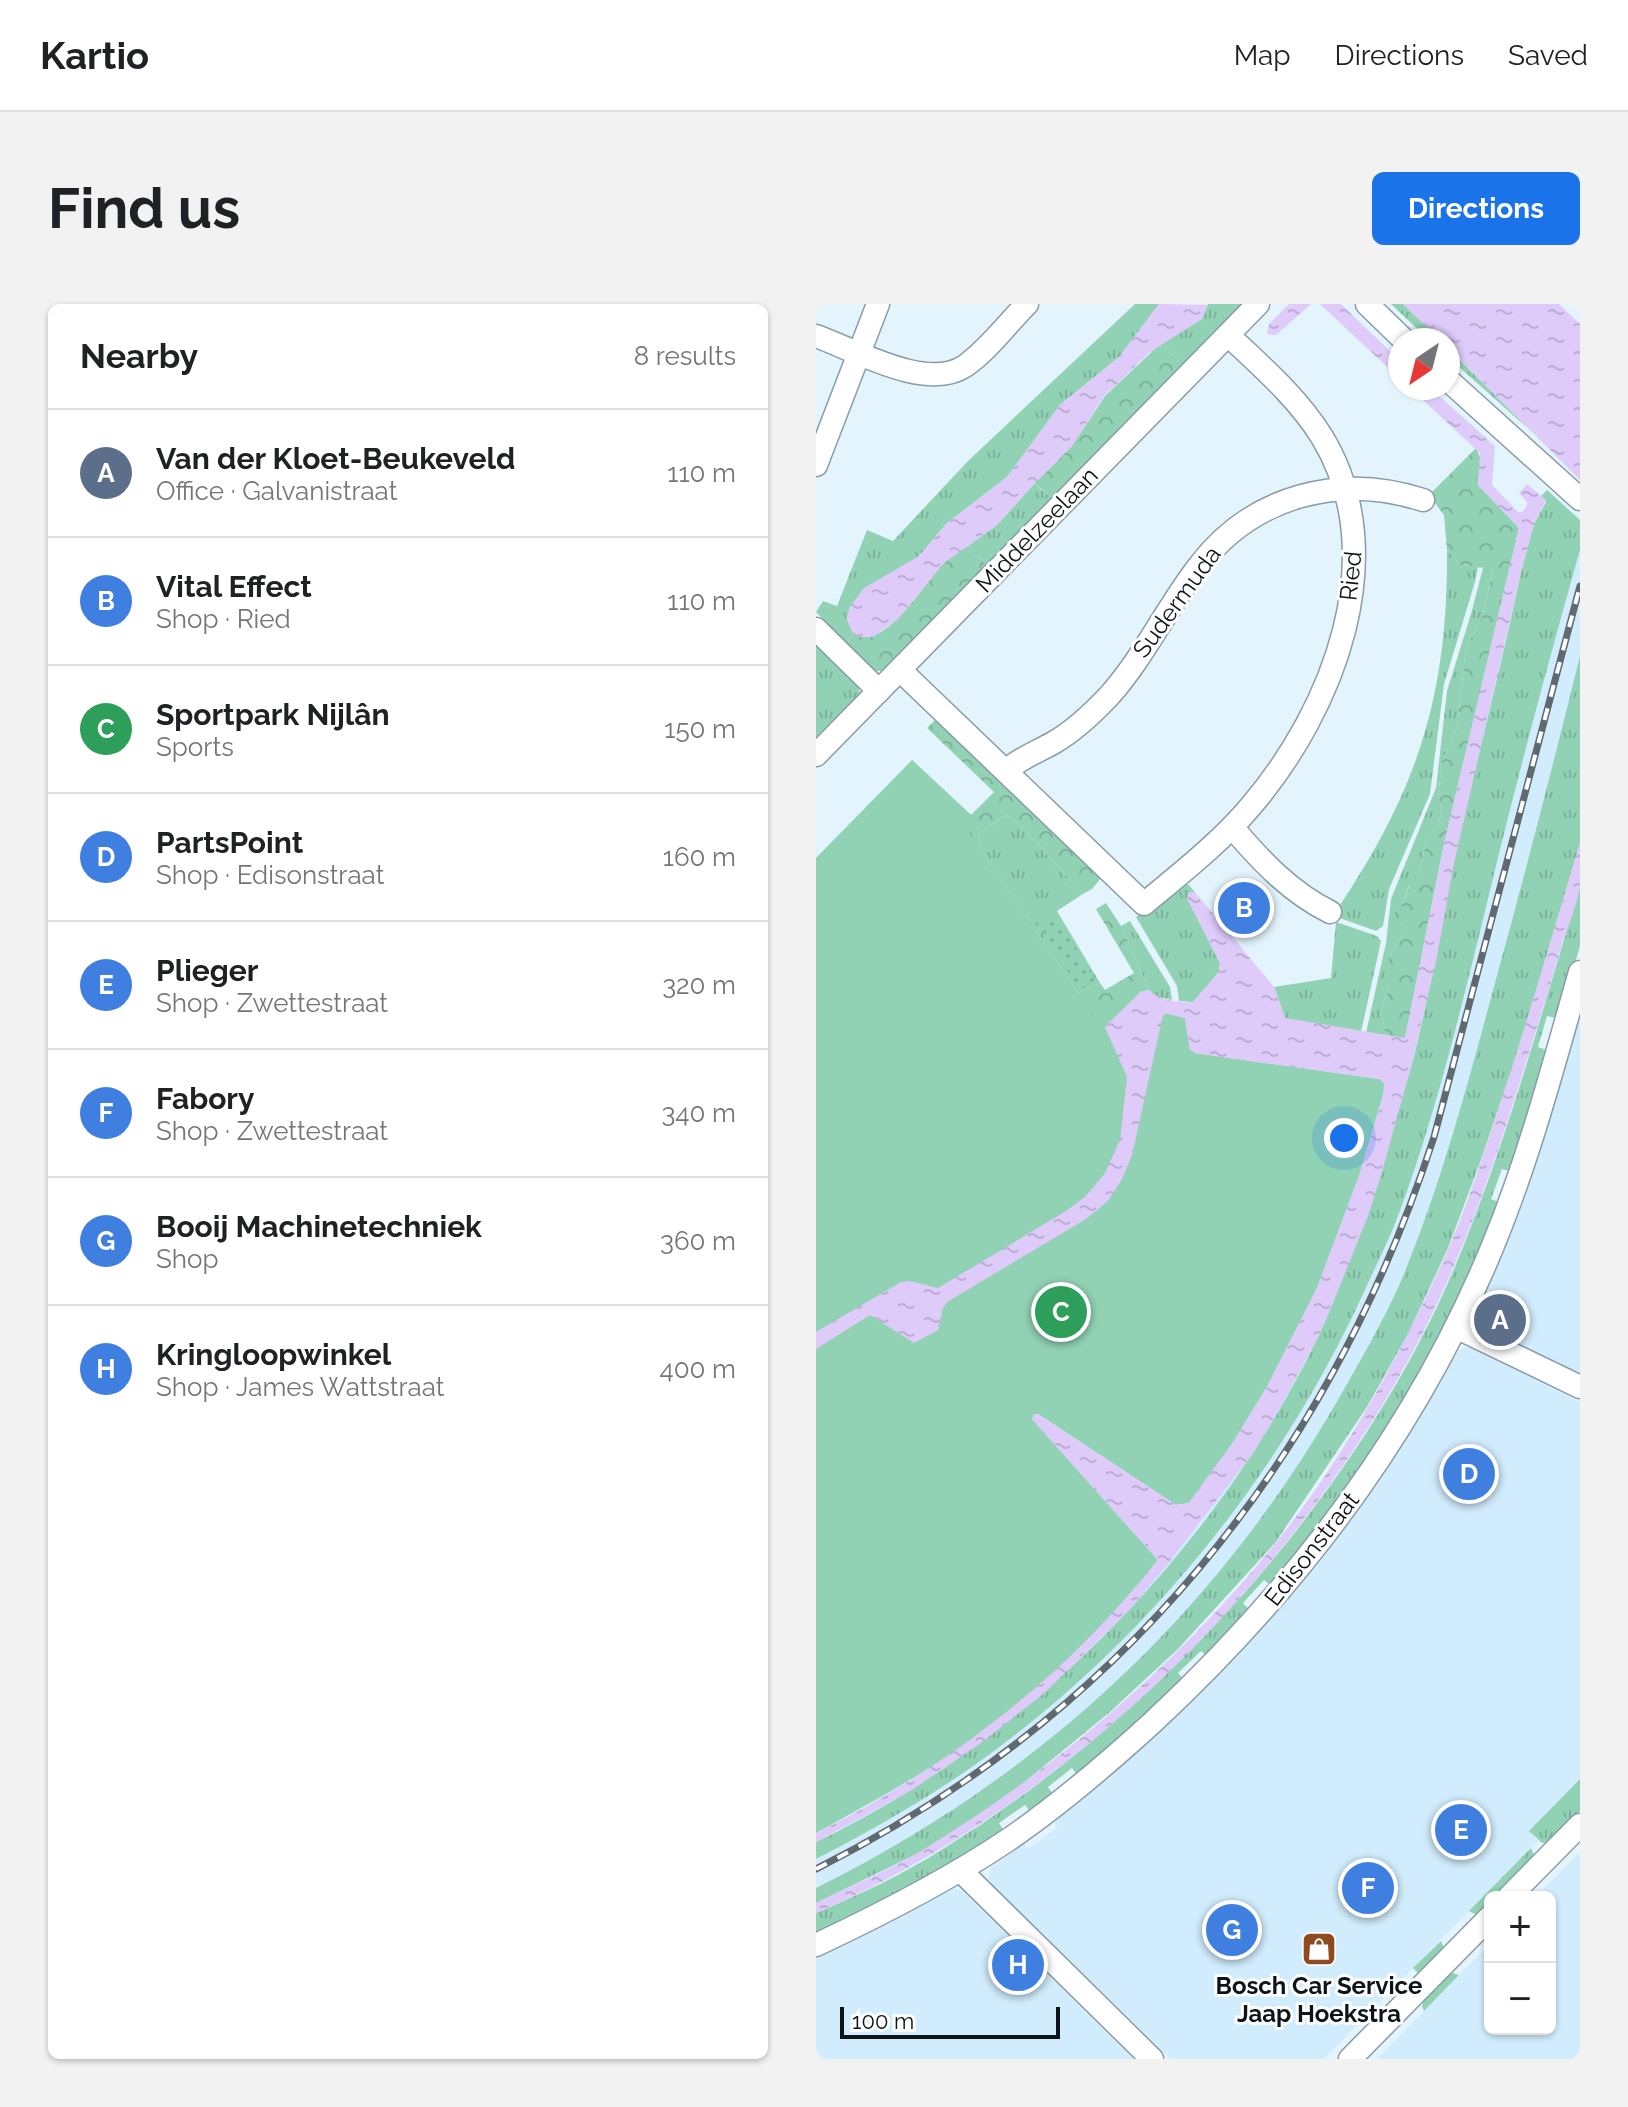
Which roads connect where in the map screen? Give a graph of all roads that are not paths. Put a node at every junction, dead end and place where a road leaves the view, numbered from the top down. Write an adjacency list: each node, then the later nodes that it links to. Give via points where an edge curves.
1 (878, 304): 8 (street)
2 (1027, 304): 8 (street, via 971,361 944,375 917,374)
3 (1258, 304): 6 (street, Middelzeelaan)
4 (1367, 304): 5 (street)
5 (1392, 328)
6 (1228, 335): 11 (street, Ried, via 1311,421); 15 (street, Middelzeelaan)
7 (816, 336): 8 (street)
8 (859, 352): 10 (street)
9 (1460, 391): 12 (street)
10 (816, 465)
11 (1345, 487): 13 (street, Sudermuda); 18 (street, Sudermuda, via 1289,500 1235,529 1200,565 1101,705 1073,730); 19 (street, Ried, via 1354,567 1336,653 1297,742)
12 (1580, 499)
13 (1423, 500)
14 (816, 629): 16 (street)
15 (900, 670): 16 (street, Middelzeelaan); 18 (street, Ried)
16 (879, 691): 17 (street, Middelzeelaan)
17 (816, 755)
18 (1006, 771): 19 (street, Ried, via 1144,904)
19 (1232, 827): 20 (street, via 1281,880)
20 (1330, 912)
21 (1580, 972): 22 (street, Edisonstraat, via 1518,1180)
22 (1456, 1327): 23 (street); 25 (street, Edisonstraat, via 1369,1474 1252,1623 1110,1760 1037,1819)
23 (1580, 1387)
24 (1580, 1825): 26 (street)
25 (960, 1870): 28 (street, Edisonstraat); 29 (street)
26 (1515, 1891)
27 (1484, 1923): 30 (street)
28 (816, 1945)
29 (1152, 2059)
30 (1350, 2059)

